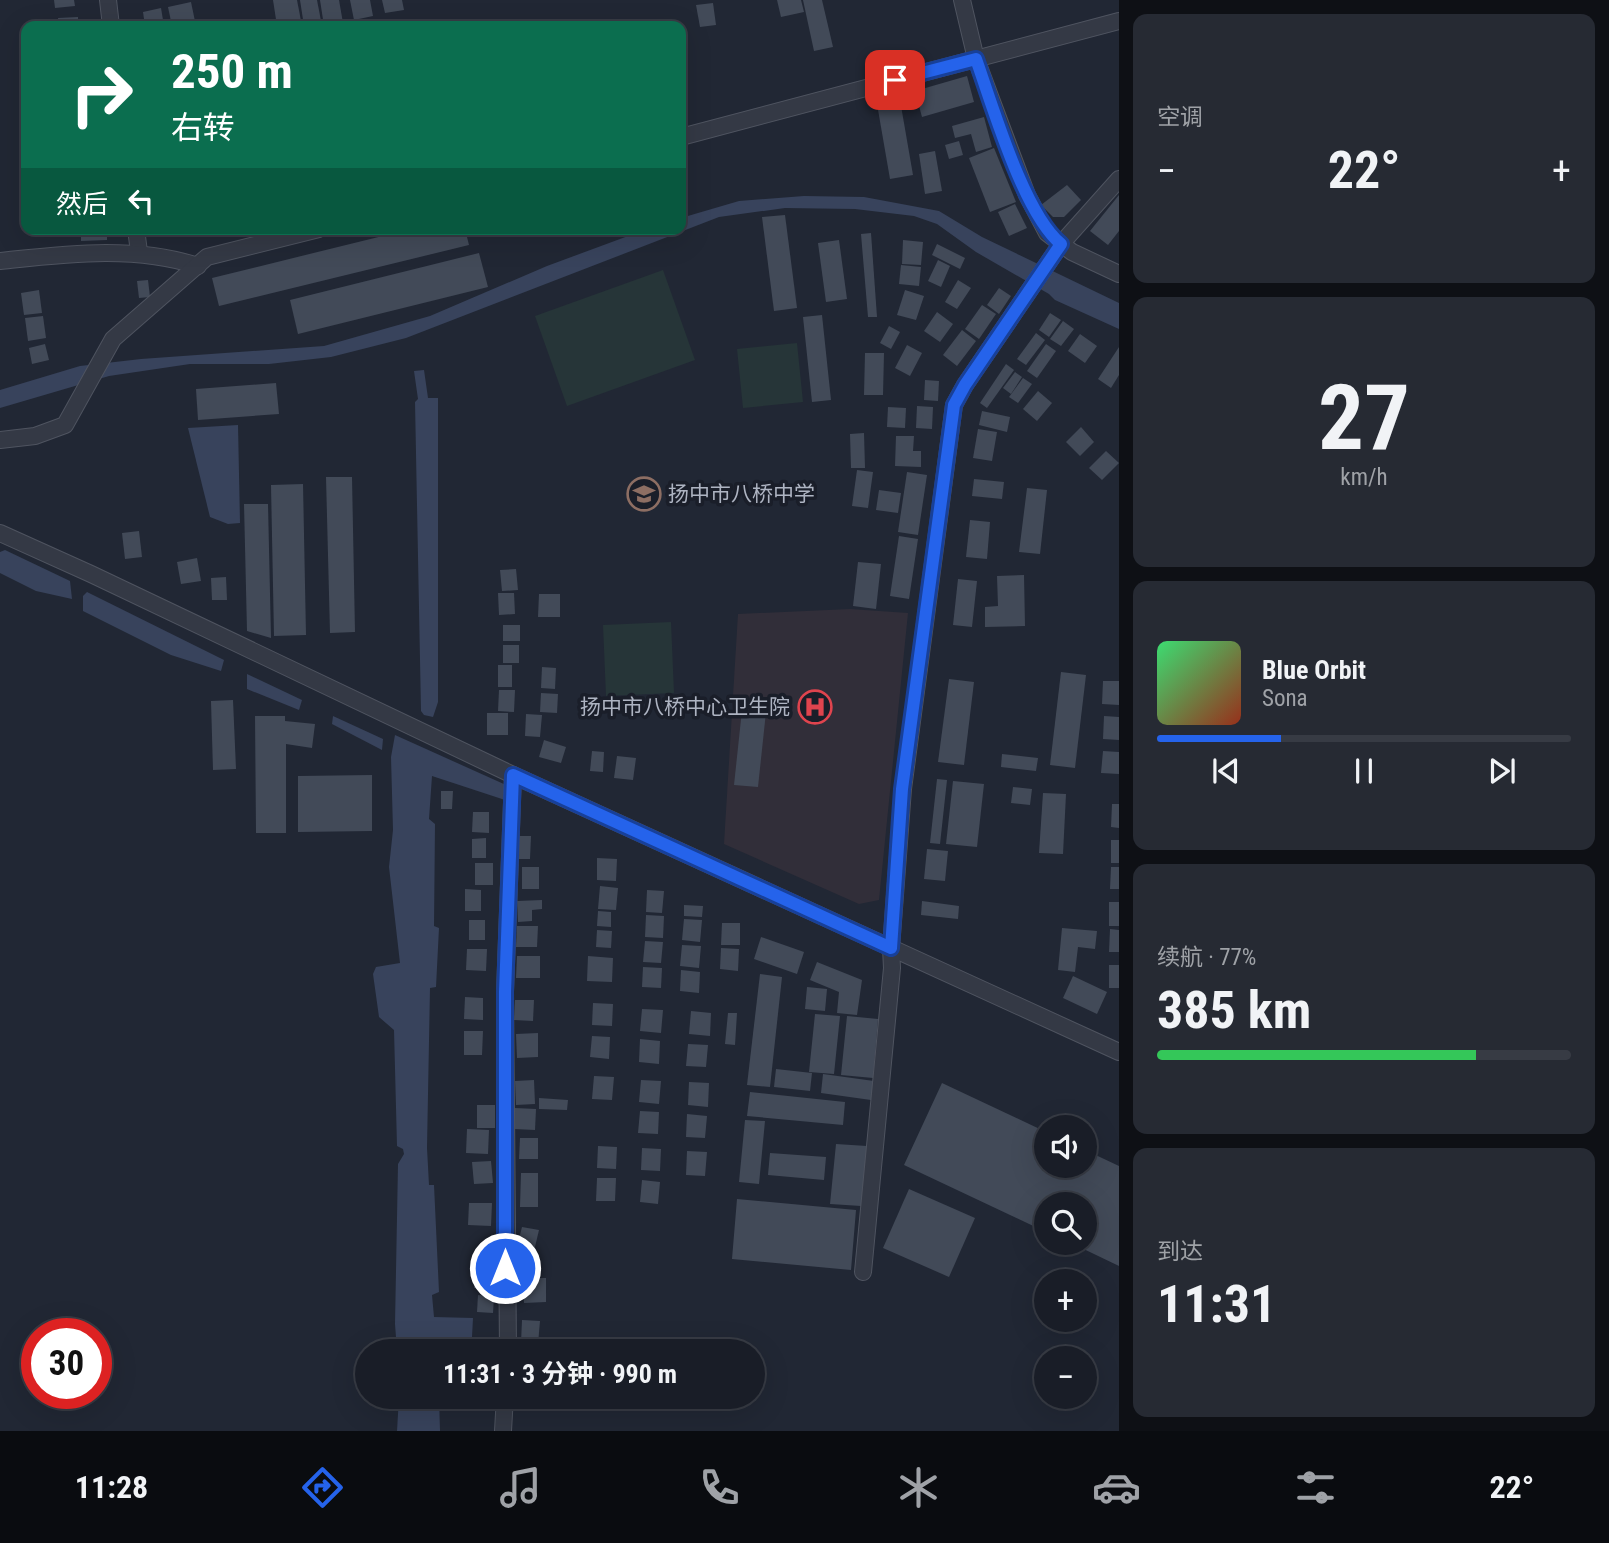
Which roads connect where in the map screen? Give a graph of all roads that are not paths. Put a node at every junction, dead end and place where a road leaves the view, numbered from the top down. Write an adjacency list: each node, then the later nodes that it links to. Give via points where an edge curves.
1 (107, 0): 3 (street)
2 (962, 0): 5 (street)
3 (110, 21)
4 (1119, 22): 5 (street)
5 (976, 59): 6 (street); 10 (street, via 1027,195 1047,233)
6 (686, 136)
7 (1119, 179): 10 (street)
8 (137, 235): 11 (street)
9 (295, 235): 13 (street, via 207,257)
10 (1061, 244): 14 (street); 18 (street, via 954,405 902,789)
11 (139, 252): 12 (street); 13 (street)
12 (0, 261)
13 (198, 266): 15 (street, via 113,339 65,425 35,436)
14 (1119, 274)
15 (0, 440)
16 (0, 533): 17 (street)
17 (513, 775): 18 (street); 21 (street, via 505,992)
18 (891, 948): 19 (street); 20 (street)
19 (1119, 1052)
20 (863, 1272)
21 (508, 1339)
22 (504, 1409): 23 (street)
23 (503, 1431)

